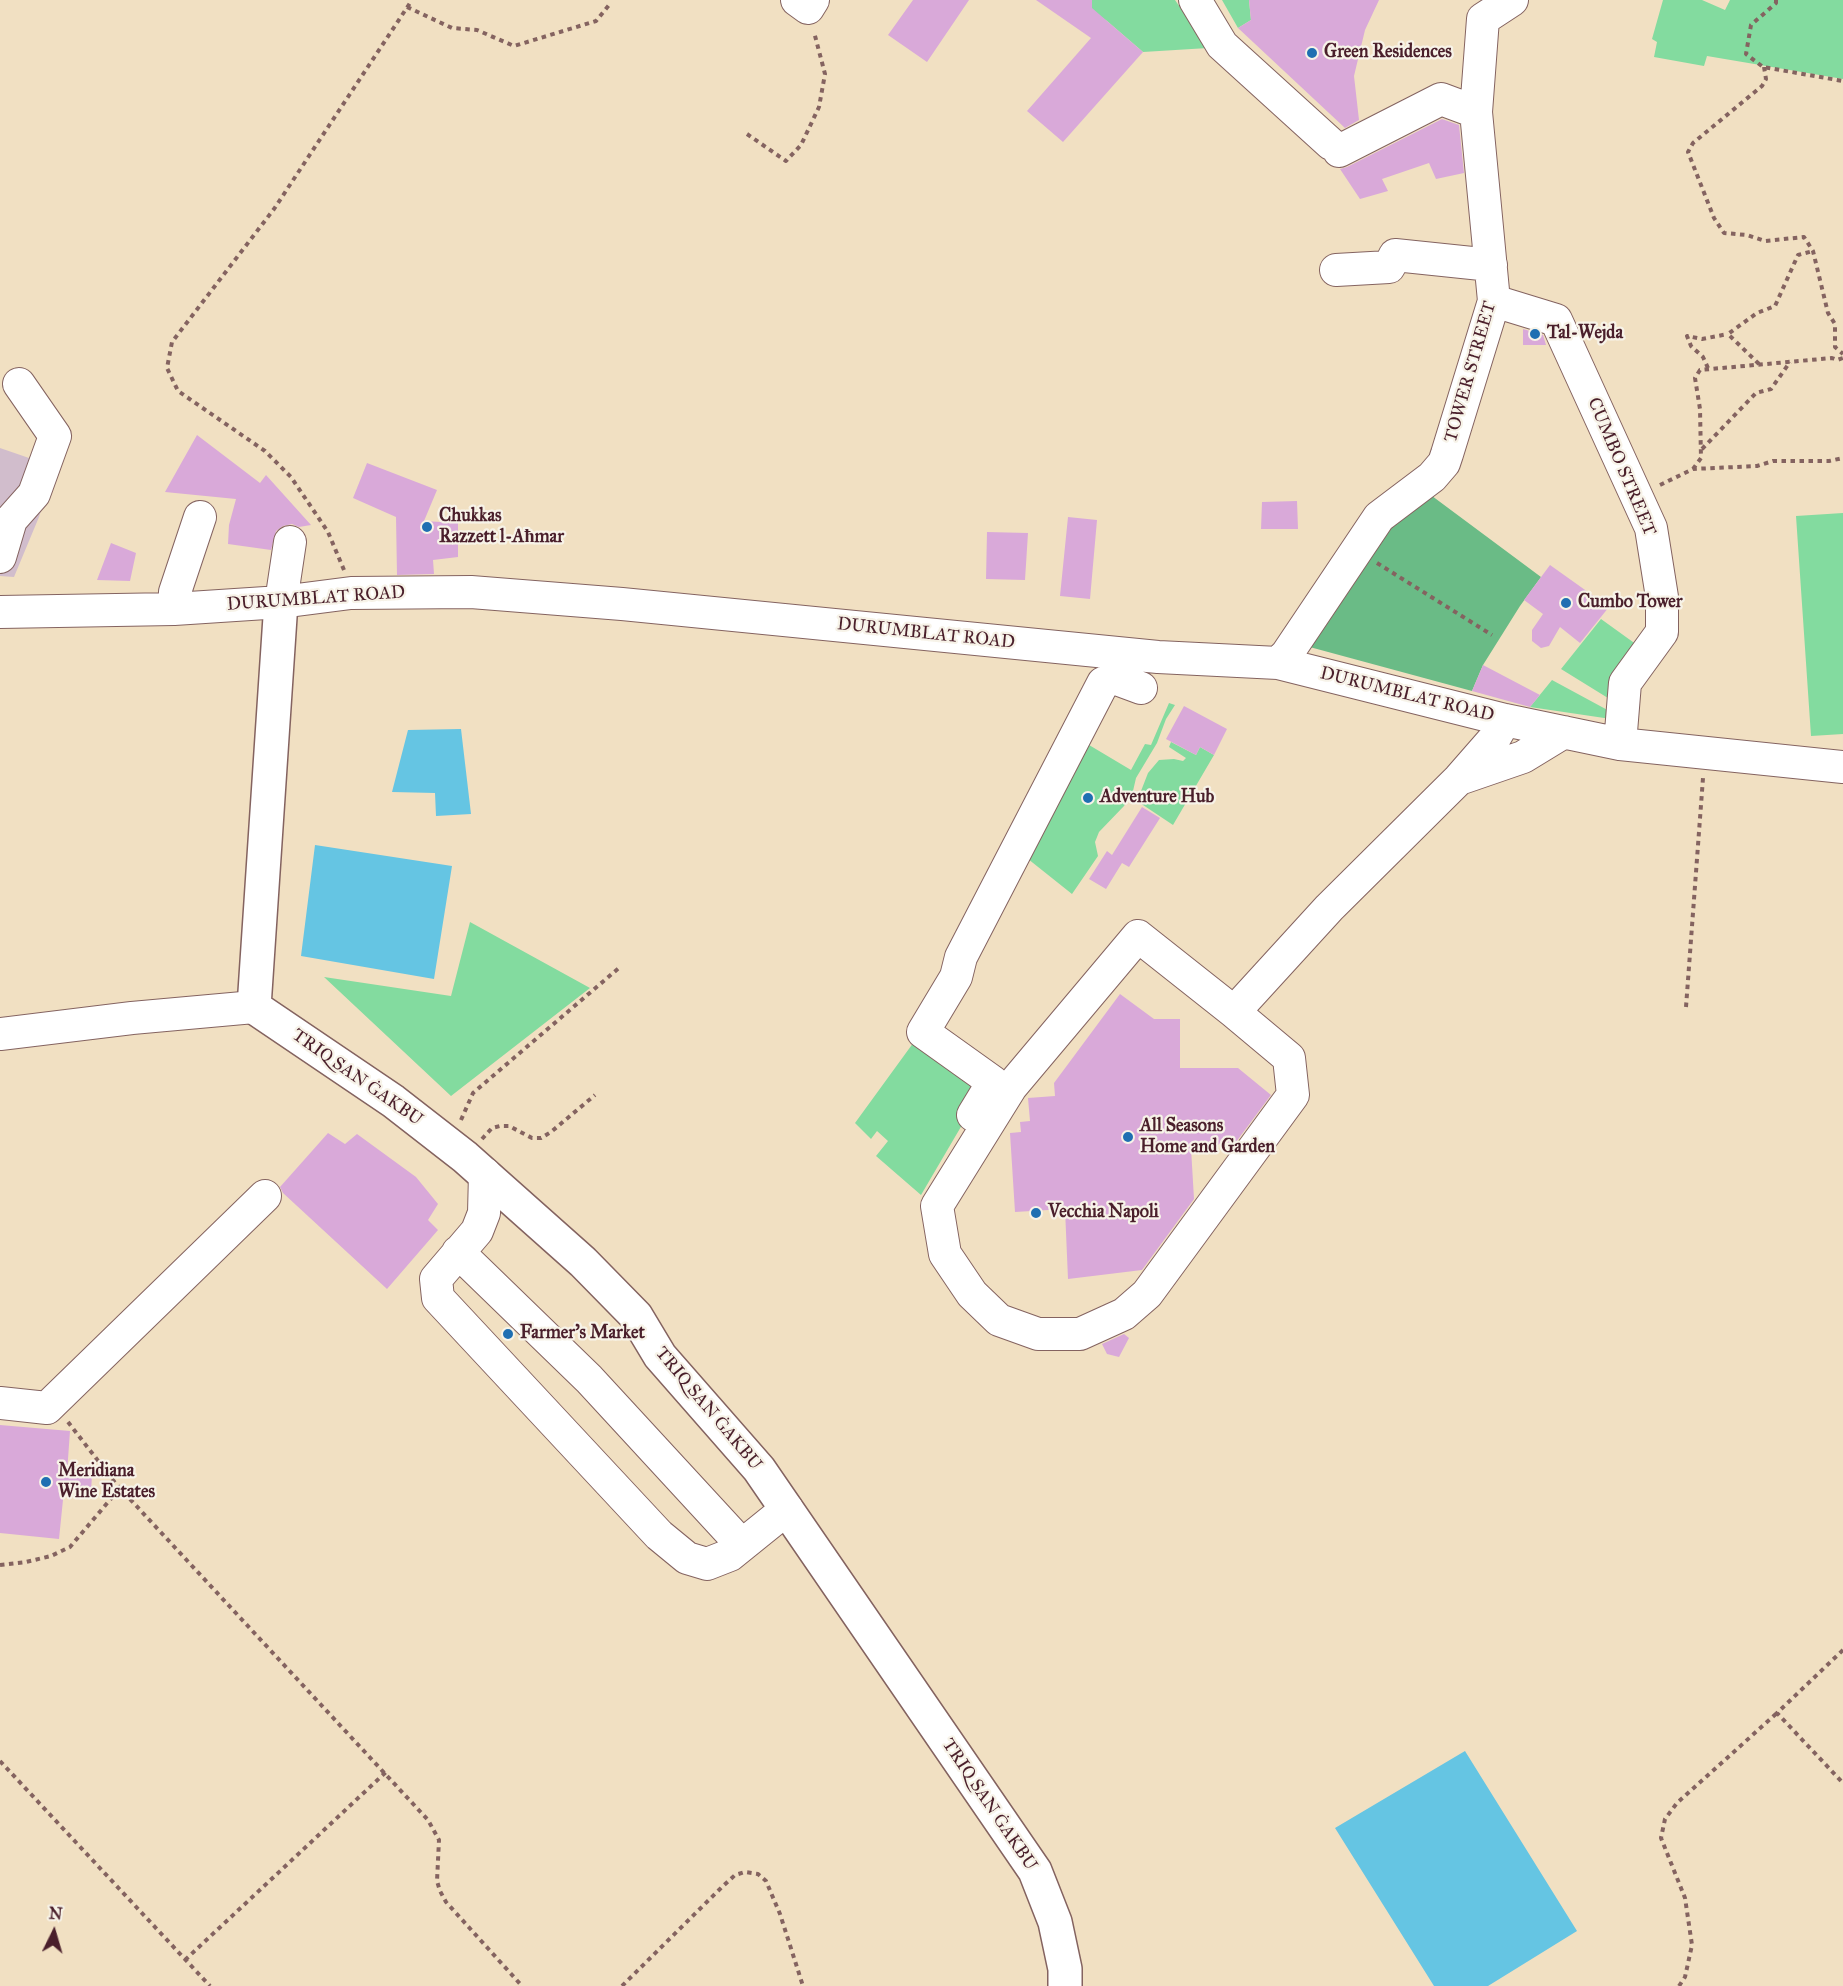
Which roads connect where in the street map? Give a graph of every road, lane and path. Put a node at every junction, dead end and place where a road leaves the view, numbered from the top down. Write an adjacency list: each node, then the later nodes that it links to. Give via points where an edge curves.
1 (412, 0): 7 (path)
2 (1195, 0): 11 (street, via 1222,45 1327,132 1441,99)
3 (1512, 0): 8 (street, TOWER STREET)
4 (1776, 0): 9 (path, via 1751,25 1746,54)
5 (806, 3): 12 (path, via 825,74 819,107 801,145 786,161)
6 (609, 5): 7 (path, via 596,21 514,46 477,30 452,28)
7 (407, 7): 31 (path, via 274,209 172,342 167,368 178,391 265,451 291,477 328,532)
8 (1476, 10): 11 (street, TOWER STREET)
9 (1764, 67): 10 (path); 13 (path, via 1766,79 1762,86 1693,143 1688,152 1714,218 1724,232 1765,241 1804,237)
10 (1843, 81)
11 (1476, 112): 14 (street, TOWER STREET)
12 (747, 134)
13 (1813, 251): 17 (path, via 1798,255 1775,306 1757,313); 18 (path, via 1828,313 1836,329 1835,347)
14 (1491, 265): 15 (street, via 1395,255 1389,267); 16 (street, TOWER STREET)
15 (1336, 270)
16 (1494, 301): 26 (street, CUMBO STREET, via 1556,320); 29 (street, TOWER STREET, via 1444,463 1432,477 1379,517)
17 (1728, 334): 20 (path); 21 (path, via 1702,339 1687,336)
18 (1843, 356): 19 (path, via 1838,360)
19 (1790, 362): 20 (path); 23 (path, via 1770,388 1756,393)
20 (1759, 365): 21 (path)
21 (1708, 368): 23 (path, via 1700,370 1695,378)
22 (19, 384): 30 (street, via 55,436 34,494 11,520)
23 (1701, 450): 25 (path, via 1701,458)
24 (1843, 458): 25 (path)
25 (1693, 469): 26 (path, via 1651,489)
26 (1634, 489): 40 (street, CUMBO STREET, via 1652,528 1662,597 1662,632 1625,683)
27 (200, 517): 33 (street, via 175,591)
28 (290, 542): 32 (street)
29 (1356, 550): 35 (path); 36 (street, TOWER STREET)
30 (0, 557)
31 (351, 593): 32 (street, DURUMBLAT ROAD); 36 (street, DURUMBLAT ROAD, via 471,592 1158,657)
32 (280, 602): 33 (street, DURUMBLAT ROAD); 45 (main road)
33 (174, 609): 34 (street, DURUMBLAT ROAD)
34 (0, 612)
35 (1492, 635)
36 (1278, 663): 38 (street, DURUMBLAT ROAD)
37 (1141, 688): 52 (street, via 1114,678 1103,683 961,957 956,976 923,1032 993,1082)
38 (1505, 720): 39 (street, DURUMBLAT ROAD); 43 (street)
39 (1564, 732): 40 (street, DURUMBLAT ROAD); 43 (street, via 1523,757)
40 (1620, 744): 41 (street, DURUMBLAT ROAD)
41 (1704, 753): 42 (street, DURUMBLAT ROAD); 46 (path)
42 (1843, 767)
43 (1459, 780): 47 (street, via 1329,908)
44 (620, 967): 50 (path, via 473,1093)
45 (254, 1007): 48 (street); 50 (main road, TRIQ SAN ĠAKBU, via 393,1101)
46 (1686, 1007)
47 (1234, 1011): 47 (street, via 1289,1058 1293,1095 1147,1294 1124,1314 1080,1334 1038,1335 999,1320 972,1294 945,1254 937,1206 1011,1087 1138,936)
48 (0, 1034)
49 (595, 1095): 50 (path, via 541,1138 532,1138 509,1126 492,1128)
50 (466, 1159): 53 (street, via 484,1213 477,1232); 57 (main road, TRIQ SAN ĠAKBU, via 584,1262 636,1316 660,1356 759,1469)
51 (265, 1196): 54 (street)
52 (921, 1201)
53 (458, 1252): 58 (street, via 589,1379); 58 (street, via 436,1279 438,1298 659,1535 687,1558 707,1564 730,1555)
54 (53, 1402): 55 (street, via 47,1408); 56 (path)
55 (0, 1403)
56 (120, 1488): 59 (path, via 70,1546 51,1556); 63 (path)
57 (787, 1509): 58 (street); 70 (main road, TRIQ SAN ĠAKBU, via 1035,1871 1055,1922)
58 (742, 1545)
59 (0, 1566)
60 (1843, 1650): 61 (path)
61 (1777, 1713): 64 (path); 71 (path, via 1677,1803 1665,1819 1661,1838 1685,1898 1692,1945)
62 (0, 1761): 65 (path)
63 (386, 1772): 65 (path); 67 (path, via 435,1830 440,1847 437,1881 446,1902)
64 (1843, 1783)
65 (185, 1960): 66 (path)
66 (210, 1986)
67 (522, 1986)
68 (622, 1986): 69 (path, via 722,1887 745,1872 758,1874 766,1881)
69 (803, 1986)
70 (1065, 1986)
71 (1679, 1986)

